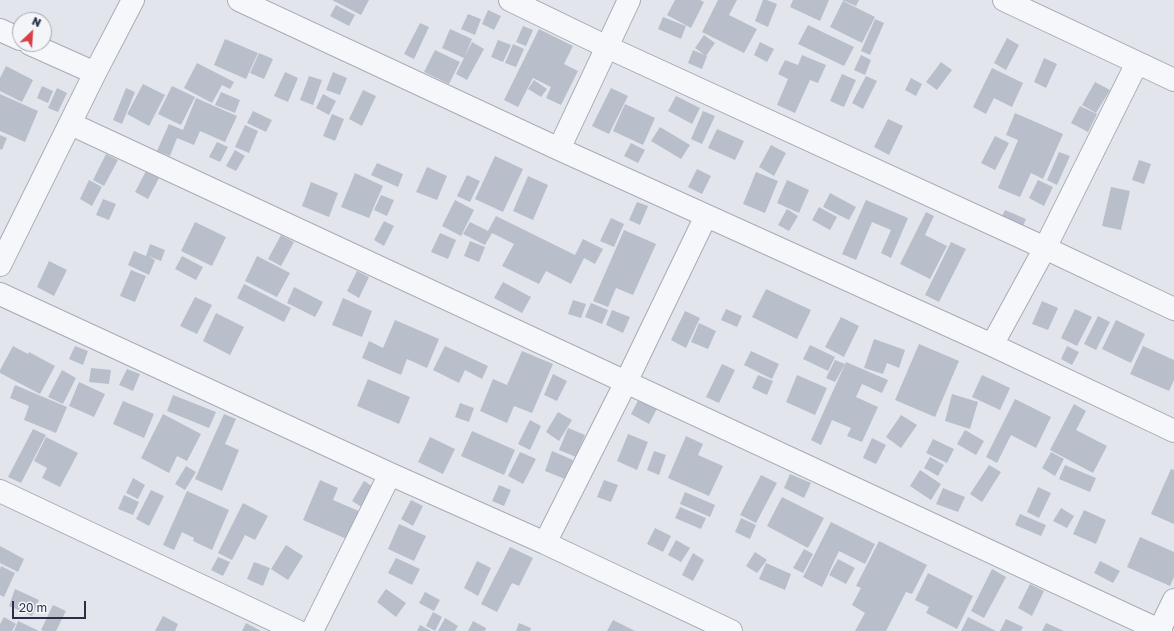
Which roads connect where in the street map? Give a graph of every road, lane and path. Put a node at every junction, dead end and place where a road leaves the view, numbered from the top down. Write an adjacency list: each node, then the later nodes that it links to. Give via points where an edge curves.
1 (133, 0): 11 (street)
2 (239, 0): 14 (street)
3 (510, 0): 8 (street)
4 (629, 0): 8 (street)
5 (1004, 0): 10 (street)
6 (0, 30): 7 (street)
7 (12, 35)
8 (607, 46): 14 (street); 16 (street)
9 (48, 52): 11 (street)
10 (1137, 63): 12 (street); 16 (street)
11 (95, 73): 13 (street)
12 (1174, 80)
13 (71, 124): 17 (street); 21 (street)
14 (560, 149): 15 (street)
15 (706, 216): 20 (street); 21 (street)
16 (1045, 248): 19 (street); 20 (street)
17 (2, 256)
18 (0, 294): 23 (street)
19 (1174, 309)
20 (992, 345): 22 (street)
21 (626, 382): 25 (street); 30 (street)
22 (1174, 431)
23 (390, 474): 25 (street); 28 (street)
24 (0, 491): 27 (street)
25 (545, 543): 29 (street)
26 (1174, 600): 30 (street)
27 (297, 631)
28 (312, 631)
29 (731, 631)
30 (1160, 631)

